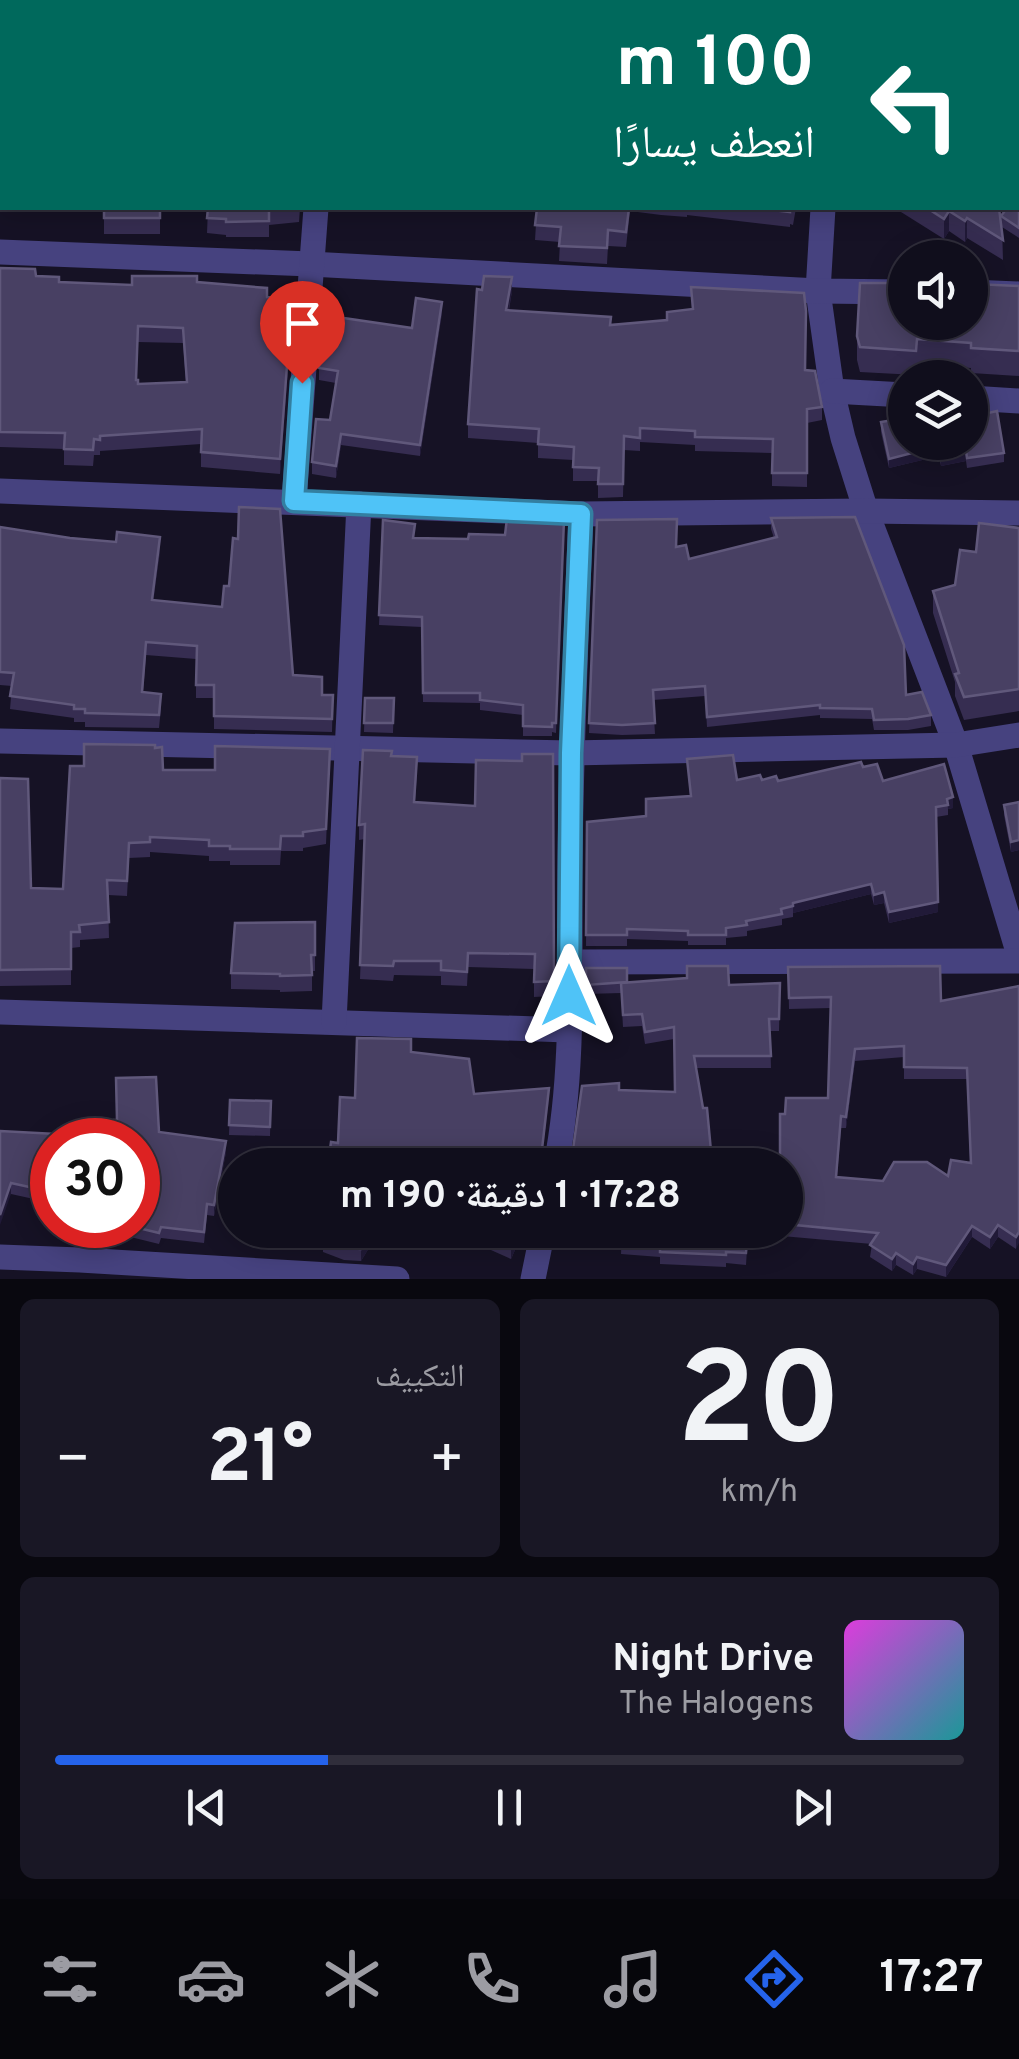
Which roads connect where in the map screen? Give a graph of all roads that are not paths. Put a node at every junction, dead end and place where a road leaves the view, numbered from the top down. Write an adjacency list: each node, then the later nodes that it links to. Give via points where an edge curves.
1 (316, 210): 4 (street)
2 (823, 210): 5 (street)
3 (0, 252): 4 (street)
4 (310, 264): 5 (street); 14 (street)
5 (818, 291): 6 (street); 9 (street)
6 (888, 292)
7 (988, 293): 8 (street)
8 (1019, 294)
9 (832, 390): 10 (street); 16 (street)
10 (888, 393)
11 (988, 399): 12 (street)
12 (1019, 401)
13 (0, 491): 14 (street)
14 (294, 501): 15 (street)
15 (359, 504): 18 (street); 22 (street)
16 (866, 512): 17 (street); 18 (street); 21 (street)
17 (1019, 512)
18 (581, 514): 23 (street)
19 (1019, 735): 21 (street)
20 (0, 741): 22 (street)
21 (956, 746): 23 (street); 24 (street)
22 (347, 748): 23 (street); 27 (street)
23 (571, 753): 25 (street)
24 (1019, 958): 25 (street)
25 (568, 962): 28 (street)
26 (0, 1012): 27 (street)
27 (334, 1022): 28 (street)
28 (569, 1030): 29 (street)
29 (559, 1148)
30 (539, 1248): 34 (street)
31 (0, 1258): 32 (street)
32 (76, 1269): 33 (street)
33 (397, 1279)
34 (533, 1279)

